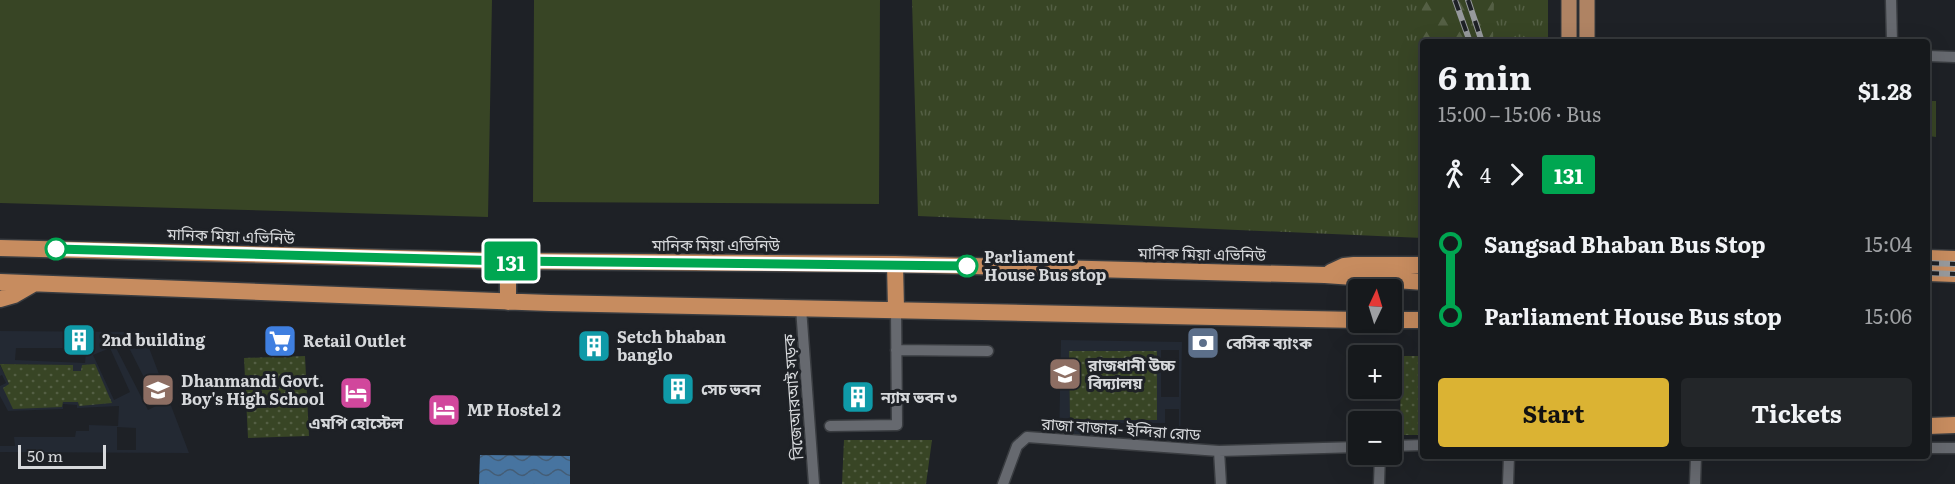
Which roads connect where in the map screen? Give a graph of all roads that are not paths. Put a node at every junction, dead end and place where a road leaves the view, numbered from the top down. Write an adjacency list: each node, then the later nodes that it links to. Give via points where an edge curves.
1 (1569, 0): 4 (main road)
2 (1587, 0): 5 (main road)
3 (1891, 0): 6 (street)
4 (1569, 39)
5 (1587, 39)
6 (1892, 39)
7 (1930, 56): 8 (street)
8 (1955, 57)
9 (3, 247): 12 (highway, মানিক মিয়া এভিনিউ)
10 (1930, 258): 11 (highway)
11 (1955, 259)
12 (508, 261): 13 (highway, মানিক মিয়া এভিনিউ); 22 (highway)
13 (895, 264): 17 (highway, মানিক মিয়া এভিনিউ); 24 (highway)
14 (1420, 265): 17 (highway, via 1344,266)
15 (1930, 273): 16 (highway)
16 (1955, 274)
17 (1325, 275): 19 (highway, মানিক মিয়া এভিনিউ)
18 (0, 282): 20 (highway)
19 (1420, 282)
20 (34, 284): 21 (highway); 22 (highway)
21 (0, 299)
22 (508, 302): 23 (highway)
23 (801, 309): 24 (highway); 42 (street, বিজেআরআই সড়ক)
24 (896, 309): 25 (highway); 28 (street)
25 (1348, 320)
26 (1402, 320): 27 (highway)
27 (1420, 320)
28 (896, 350): 29 (street); 31 (street, via 897,425)
29 (988, 351)
30 (1955, 425): 32 (highway)
31 (830, 426)
32 (1930, 426)
33 (1420, 445): 34 (street)
34 (1402, 446)
35 (1348, 447): 38 (street, রাজা বাজার- ইন্দিরা রোড)
36 (1930, 448): 37 (street)
37 (1955, 448)
38 (1219, 451): 43 (street, রাজা বাজার- ইন্দিরা রোড, via 1028,437 1017,447); 44 (street, রাজা বাজার- ইন্দিরা রোড)
39 (1509, 459): 46 (street)
40 (1696, 459): 47 (street)
41 (1380, 465): 45 (street)
42 (814, 484)
43 (1003, 484)
44 (1221, 484)
45 (1379, 484)
46 (1508, 484)
47 (1695, 484)

